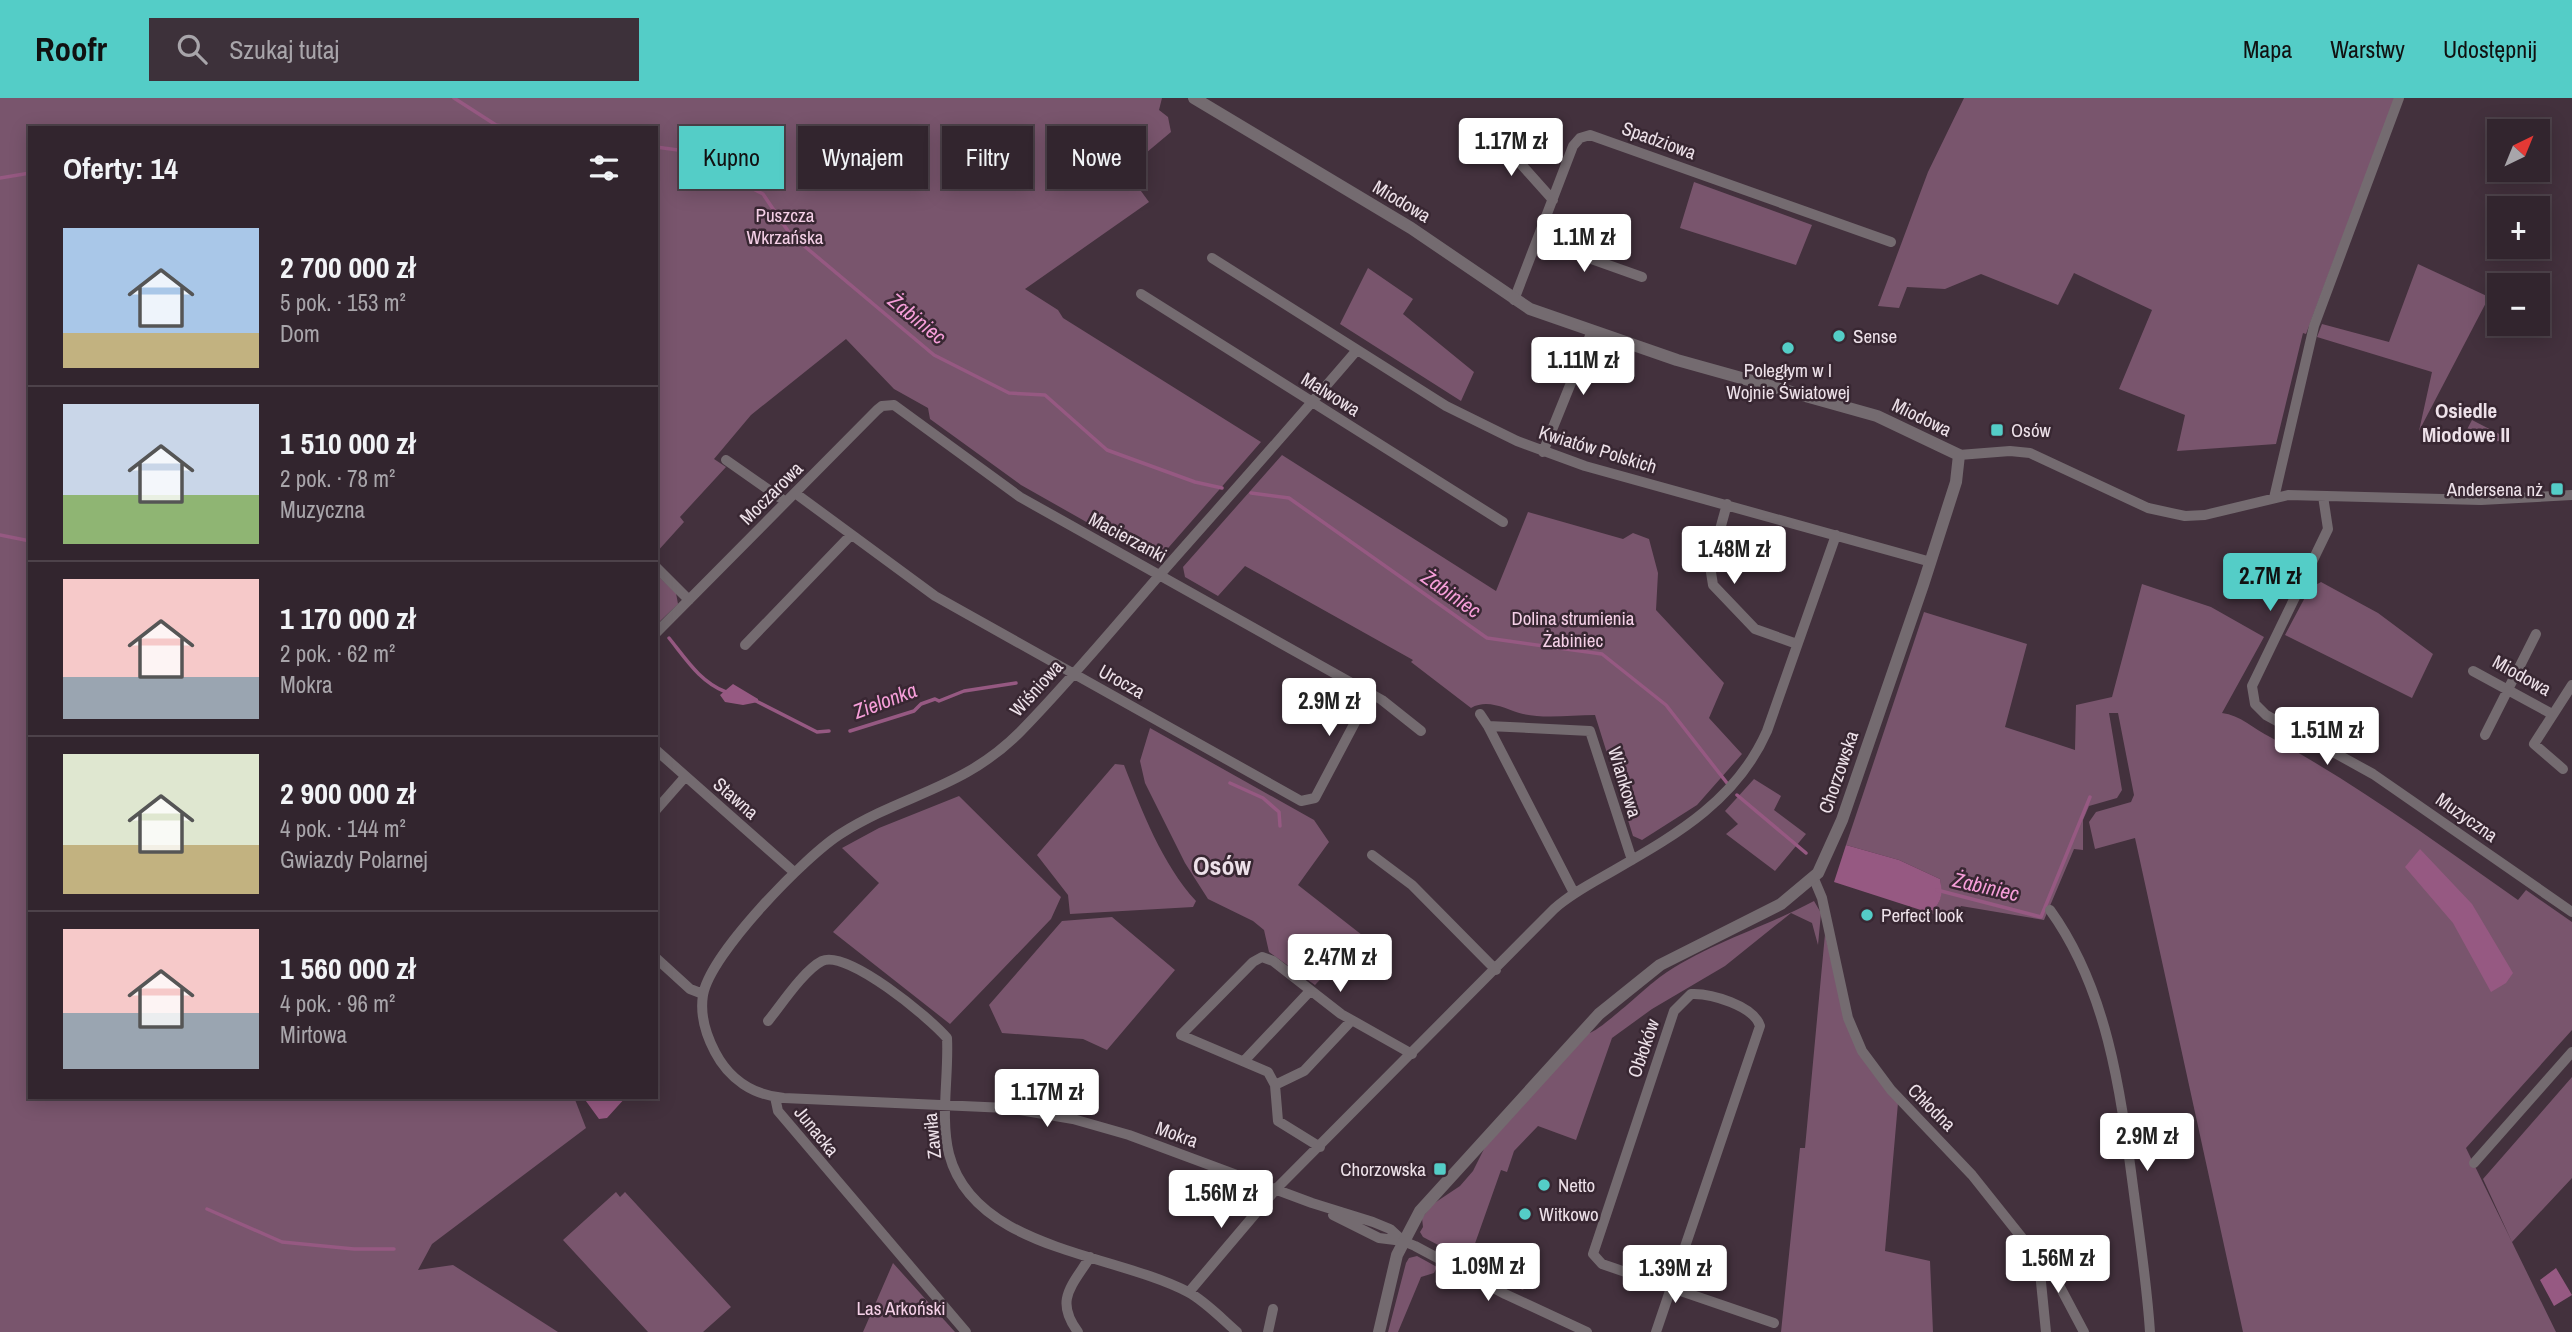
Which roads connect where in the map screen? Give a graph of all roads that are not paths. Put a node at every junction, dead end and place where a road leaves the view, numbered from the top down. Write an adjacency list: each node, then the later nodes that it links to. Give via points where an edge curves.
1 (1194, 98): 10 (street, Miodowa, via 1410,228)
2 (2399, 98): 21 (street, via 2314,326)
3 (1494, 134): 4 (street)
4 (1553, 200): 5 (street, Spadziowa); 6 (street, Spadziowa, via 1573,146 1590,135)
5 (1538, 240): 8 (street); 10 (street, Spadziowa)
6 (1891, 242)
7 (1212, 258): 12 (street, Kwiatów Polskich)
8 (1642, 277)
9 (1141, 294): 13 (street, Malwowa)
10 (1514, 300): 11 (street, Miodowa)
11 (1592, 331): 15 (street); 16 (street, Miodowa, via 1877,416)
12 (1357, 350): 13 (street, Wiśniowa); 15 (street, Kwiatów Polskich, via 1469,419)
13 (1312, 402): 24 (street, Malwowa); 29 (street, Wiśniowa)
14 (877, 410): 18 (street, Moczarowa); 29 (street, Macierzanki, via 888,405 901,408 1013,493)
15 (1544, 452): 23 (street, Kwiatów Polskich)
16 (1959, 455): 21 (street, Miodowa, via 2030,453 2137,503 2174,514 2205,515); 27 (street, Chorzowska, via 1956,482)
17 (726, 460): 22 (street)
18 (795, 494): 22 (street, Moczarowa); 26 (street, Urocza)
19 (2572, 495): 20 (street, Miodowa, via 2481,499)
20 (2323, 496): 21 (street, Miodowa); 55 (street, Muzyczna, via 2328,529 2252,686 2255,704 2266,715 2373,774)
21 (2274, 498)
22 (786, 502): 30 (street, Moczarowa)
23 (1727, 504): 25 (street, Kwiatów Polskich); 33 (street, via 1710,566 1713,585 1755,628)
24 (1503, 522)
25 (1836, 535): 27 (street, Kwiatów Polskich); 33 (street)
26 (850, 536): 34 (street); 36 (street, Urocza, via 935,596)
27 (1931, 562): 52 (street, Chorzowska, via 1842,820)
28 (658, 569): 30 (street)
29 (1160, 574): 36 (street, Wiśniowa); 39 (street, Macierzanki)
30 (689, 600): 31 (street, Moczarowa)
31 (658, 631)
32 (2536, 635): 38 (street)
33 (1797, 644): 50 (street, via 1767,731 1742,774 1691,824)
34 (745, 645)
35 (2473, 671): 38 (street, Miodowa)
36 (1073, 674): 39 (street, Urocza, via 1301,801 1311,801); 51 (street, Wiśniowa, via 983,765 856,825)
37 (2572, 685): 41 (street, Miodowa)
38 (2508, 690): 41 (street, Miodowa); 44 (street)
39 (1370, 694): 43 (street, Macierzanki)
40 (1480, 713): 42 (street)
41 (2552, 714): 46 (street, Miodowa, via 2534,744)
42 (1488, 726): 50 (street, Wiankowa, via 1590,731); 53 (street)
43 (1421, 731)
44 (2485, 735)
45 (658, 752): 47 (street, Stawna)
46 (2563, 769)
47 (685, 777): 48 (street); 51 (street, Stawna)
48 (658, 808)
49 (1372, 855): 57 (street, via 1412,885)
50 (1632, 860): 53 (street)
51 (794, 872): 59 (street, Wiśniowa, via 719,961)
52 (1814, 879): 71 (street, Chorzowska, via 1781,904 1660,965 1611,1002 1435,1191); 73 (street, Chłodna, via 1848,1018 1862,1051 1891,1090 1966,1167)
53 (1574, 893): 57 (street)
54 (2050, 910): 88 (street, via 2068,934 2104,1021 2147,1280)
55 (2572, 912)
56 (658, 960): 59 (street, via 690,989)
57 (1496, 970): 63 (street)
58 (1310, 991): 61 (street); 64 (street); 64 (street, via 1262,957 1181,1035)
59 (703, 994): 66 (street, Junacka, via 706,1032 720,1061 746,1087)
60 (768, 1021): 67 (street, Zawiła, via 818,964 842,960 922,1013 947,1038)
61 (1351, 1021): 63 (street); 65 (street, via 1304,1071)
62 (2572, 1052): 69 (street)
63 (1412, 1054): 68 (street)
64 (1244, 1060): 65 (street, via 1268,1072)
65 (1275, 1085): 68 (street, via 1280,1124)
66 (775, 1097): 67 (street, Mokra); 79 (street, Junacka, via 778,1111 832,1178)
67 (946, 1106): 70 (street, Mokra, via 1019,1109 1080,1120); 72 (street, Zawiła, via 948,1152 970,1195 1005,1224)
68 (1320, 1147): 70 (street)
69 (2474, 1163)
70 (1277, 1188): 71 (street, Mokra, via 1384,1226); 75 (street)
71 (1403, 1241): 78 (street, Mokra); 83 (street, Chorzowska)
72 (1090, 1257): 75 (street, Zawiła); 80 (street, via 1065,1301 1067,1316)
73 (2039, 1261): 86 (street); 87 (street, Chłodna, via 2058,1283)
74 (1672, 1288): 74 (street, Obłoków, via 1760,1026 1752,1012 1699,994 1685,998 1674,1011 1593,1249 1594,1258 1602,1264); 77 (street, Obłoków); 85 (street, Obłoków)
75 (1189, 1292): 81 (street, Zawiła)
76 (1273, 1308): 82 (street)
77 (1774, 1323)
78 (1572, 1329): 84 (street, Mokra)
79 (966, 1332)
80 (1078, 1332)
81 (1237, 1332)
82 (1268, 1332)
83 (1379, 1332)
84 (1587, 1332)
85 (1656, 1332)
86 (2046, 1332)
87 (2084, 1332)
88 (2150, 1332)

